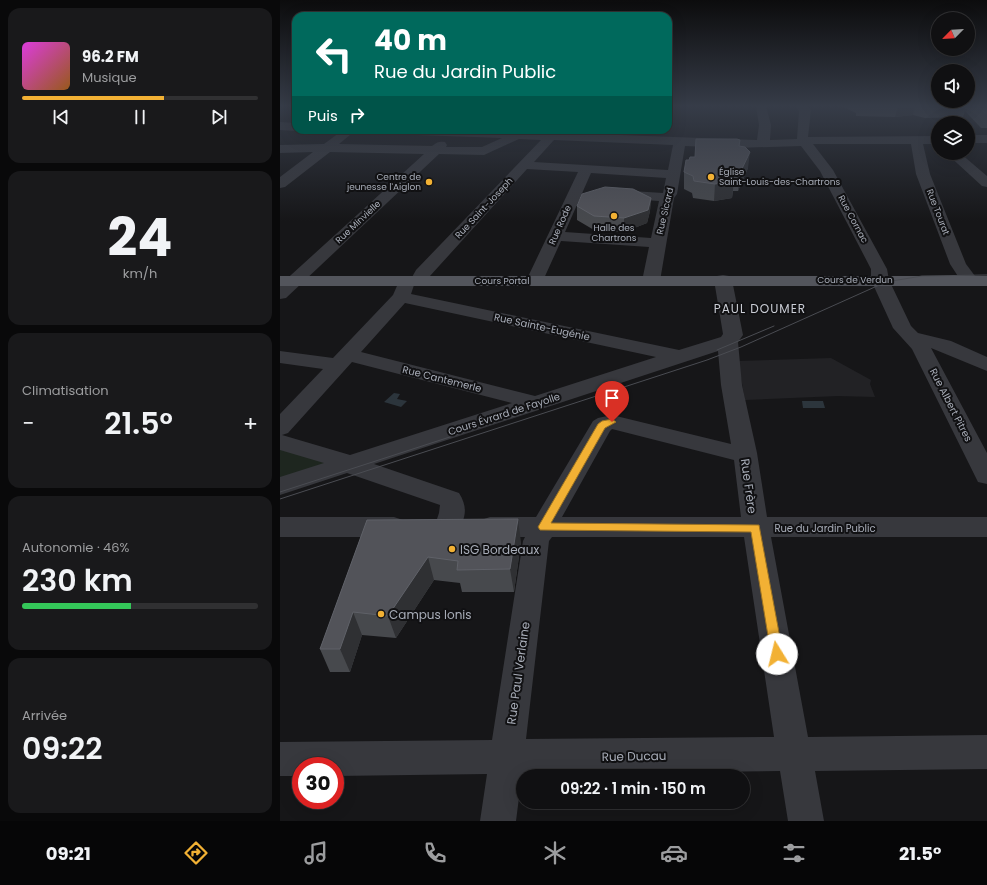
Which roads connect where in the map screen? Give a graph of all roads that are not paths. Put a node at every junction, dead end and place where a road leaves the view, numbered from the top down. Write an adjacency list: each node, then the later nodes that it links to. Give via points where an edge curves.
1 (332, 144): 8 (street)
2 (441, 144): 10 (street, Rue Minvielle)
3 (499, 144): 10 (street, via 484,151)
4 (543, 144): 12 (street, Rue Saint-Joseph)
5 (680, 144): 14 (street, Rue Sicard)
6 (807, 144): 23 (street, Rue Cornac, via 837,190 879,270)
7 (917, 144): 24 (street, Rue Tourat, via 926,182 958,264)
8 (327, 148): 9 (street); 10 (street); 16 (street)
9 (280, 149)
10 (435, 150): 26 (street, Rue Minvielle)
11 (960, 160): 15 (street)
12 (524, 165): 13 (street); 28 (street, Rue Saint-Joseph)
13 (586, 169): 14 (street); 19 (street, Rue Rode, via 583,192)
14 (674, 174): 18 (street, Rue Sicard)
15 (987, 183)
16 (280, 184)
17 (606, 193): 18 (street)
18 (667, 197): 20 (street, Rue Sicard)
19 (555, 236): 20 (street); 27 (street, Rue Rode)
20 (658, 243): 21 (street, Rue Sicard)
21 (651, 280): 22 (main road, Cours Portal); 27 (main road, Cours Portal)
22 (723, 280): 23 (main road, Cours de Verdun); 31 (street, Rue Frère, via 733,335)
23 (880, 280): 24 (main road, Cours de Verdun); 30 (street, Rue Cornac, via 903,328)
24 (969, 280): 25 (main road, Cours de Verdun)
25 (987, 280)
26 (287, 281): 28 (main road, Cours Portal); 29 (street, Rue Minvielle)
27 (535, 281): 28 (main road, Cours Portal)
28 (409, 286): 33 (street, Rue Sainte-Eugénie); 34 (street, Rue Saint-Joseph)
29 (280, 294)
30 (912, 337): 35 (street, via 944,345); 41 (street, Rue Albert Pitres, via 920,346)
31 (728, 341): 33 (street, Cours Évrard de Fayolle); 39 (street, Rue Frère, via 728,361)
32 (280, 357): 34 (street, Rue Cantemerle)
33 (682, 357): 36 (street, Cours Évrard de Fayolle)
34 (343, 360): 36 (street, Rue Cantemerle); 37 (street, Rue Saint-Joseph)
35 (987, 365)
36 (536, 404): 40 (street, Cours Évrard de Fayolle)
37 (280, 428)
38 (280, 442): 40 (street, via 339,459)
39 (744, 453): 44 (street, Rue Paul Verlaine, via 612,422 606,423 601,426); 47 (street, Rue Frère)
40 (347, 464): 42 (street, Cours Évrard de Fayolle); 46 (street, via 450,499 454,511)
41 (987, 476)
42 (280, 486)
43 (280, 527): 46 (street, Rue du Jardin Public)
44 (543, 527): 46 (street, Rue du Jardin Public); 47 (street, Rue du Jardin Public); 50 (street, Rue Paul Verlaine, via 536,541)
45 (987, 527): 47 (street, Rue du Jardin Public)
46 (429, 528)
47 (756, 528): 49 (street, Rue Frère)
48 (987, 752): 49 (street, Rue Ducau)
49 (794, 754): 50 (street, Rue Ducau); 53 (street, Rue Frère)
50 (507, 757): 51 (street, Rue Ducau); 52 (street, Rue Paul Verlaine)
51 (280, 759)
52 (498, 821)
53 (806, 821)

